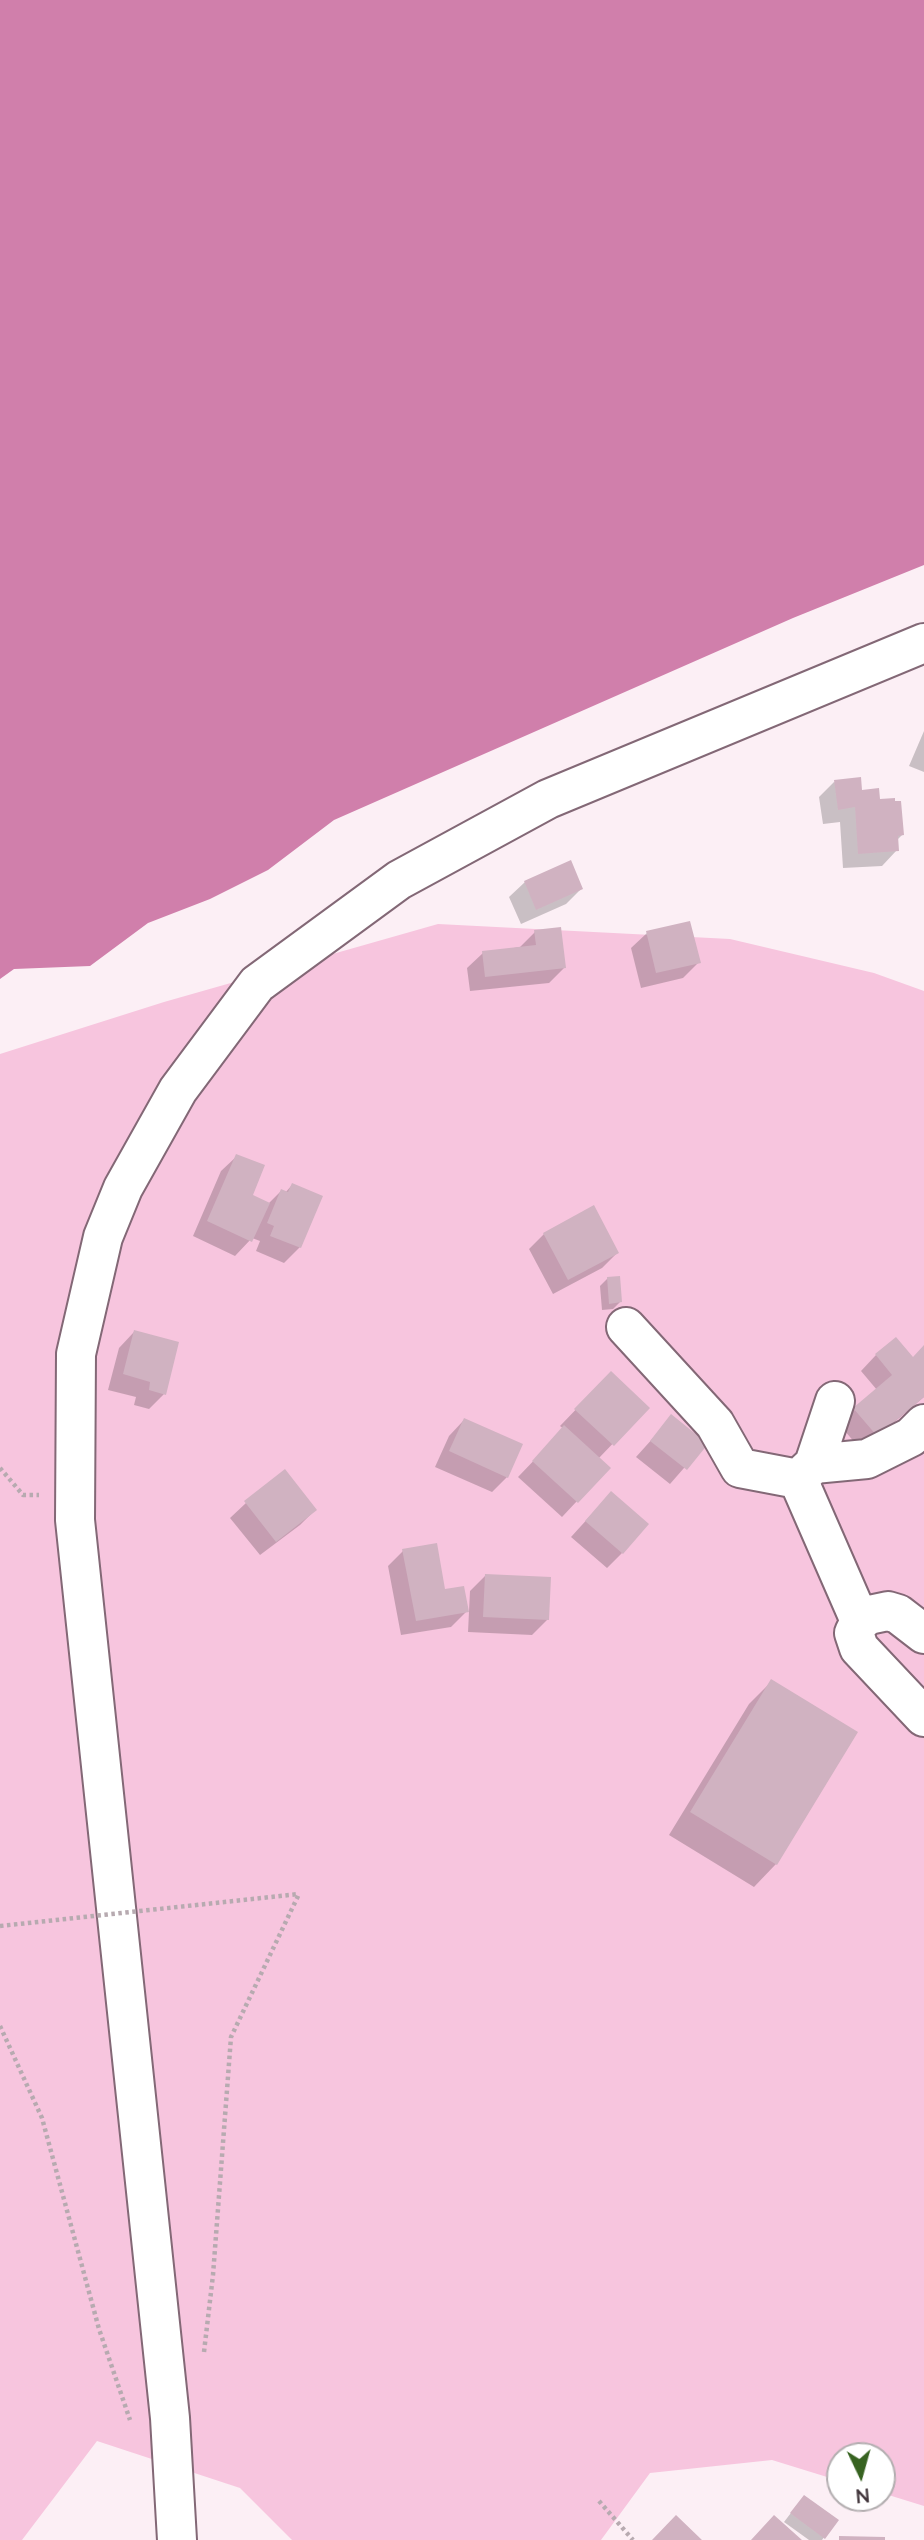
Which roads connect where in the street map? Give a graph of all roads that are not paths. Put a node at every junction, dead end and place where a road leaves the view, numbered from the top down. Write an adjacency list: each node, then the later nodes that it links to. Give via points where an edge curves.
1 (922, 646): 9 (street, via 548,799 399,880 257,984 178,1090 122,1188 103,1237 76,1354 75,1520 170,2418)
2 (626, 1327): 5 (street, via 715,1424 740,1468)
3 (835, 1401): 5 (street)
4 (924, 1424): 5 (street, via 911,1437 867,1459)
5 (806, 1471): 6 (street)
6 (860, 1621): 7 (street, via 888,1611); 8 (street, via 854,1633 859,1648)
7 (924, 1634)
8 (924, 1717)
9 (177, 2540)

